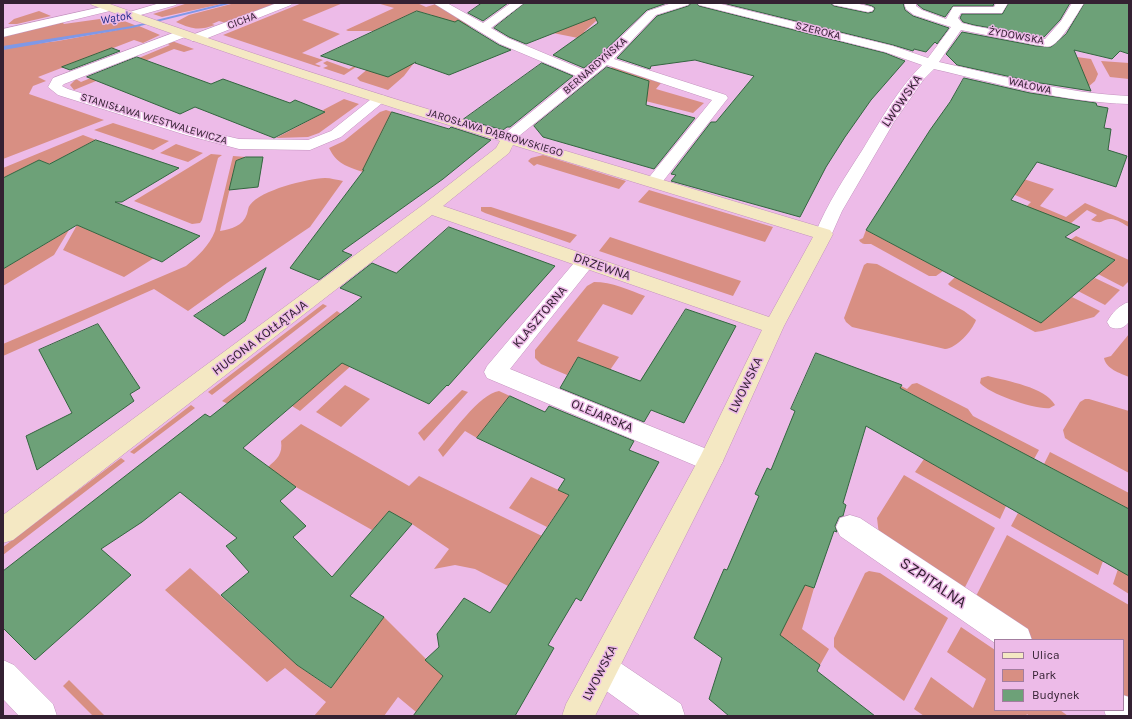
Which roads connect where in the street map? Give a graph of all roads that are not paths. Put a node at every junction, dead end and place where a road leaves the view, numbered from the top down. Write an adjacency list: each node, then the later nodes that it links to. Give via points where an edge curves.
1 (96, 3): 12 (street)
2 (172, 3): 14 (street)
3 (288, 3): 19 (street, CICHA)
4 (439, 3): 16 (street)
5 (518, 3): 16 (street)
6 (684, 3): 20 (street, BERNARDYŃSKA, via 652,13)
7 (703, 3): 21 (street, SZEROKA, via 889,49)
8 (838, 3): 13 (street)
9 (910, 3): 15 (street, via 912,10 919,14)
10 (1078, 3): 15 (street, ŻYDOWSKA, via 1066,24 1048,43)
11 (1000, 7): 15 (street, via 957,9 952,19)
12 (110, 8): 14 (street); 17 (street)
13 (868, 9)
14 (134, 17): 18 (street, JAROSŁAWA DĄBROWSKIEGO)
15 (958, 25): 21 (street, LWOWSKA)
16 (484, 28): 22 (street, via 504,41 574,72)
17 (3, 33)
18 (181, 34): 19 (street, JAROSŁAWA DĄBROWSKIEGO); 23 (street, STANISŁAWA WESTWALEWICZA, via 58,81 55,87 63,92 239,144 310,145 336,134)
19 (196, 38): 23 (street, JAROSŁAWA DĄBROWSKIEGO)
20 (605, 60): 22 (street, BERNARDYŃSKA); 26 (street, via 721,98)
21 (932, 64): 24 (street, WAŁOWA, via 1064,94); 28 (street, LWOWSKA, via 919,76 887,122 833,211)
22 (587, 75): 25 (street, BERNARDYŃSKA)
23 (380, 99): 25 (street, JAROSŁAWA DĄBROWSKIEGO)
24 (1129, 100)
25 (509, 137): 26 (street, JAROSŁAWA DĄBROWSKIEGO); 27 (street, HUGONA KOŁŁĄTAJA, via 503,150)
26 (654, 181): 28 (street, JAROSŁAWA DĄBROWSKIEGO)
27 (430, 208): 29 (street, DRZEWNA); 34 (street, HUGONA KOŁŁĄTAJA)
28 (824, 234): 30 (street, LWOWSKA)
29 (586, 261): 30 (street, DRZEWNA); 31 (street, KLASZTORNA)
30 (774, 326): 32 (street, LWOWSKA)
31 (495, 372): 32 (street, OLEJARSKA)
32 (710, 461): 36 (street, LWOWSKA)
33 (850, 527): 35 (street, SZPITALNA)
34 (3, 531)
35 (1016, 639)
36 (602, 669): 39 (street, LWOWSKA); 40 (street)
37 (3, 676): 38 (street)
38 (41, 716)
39 (578, 716)
40 (668, 716)

